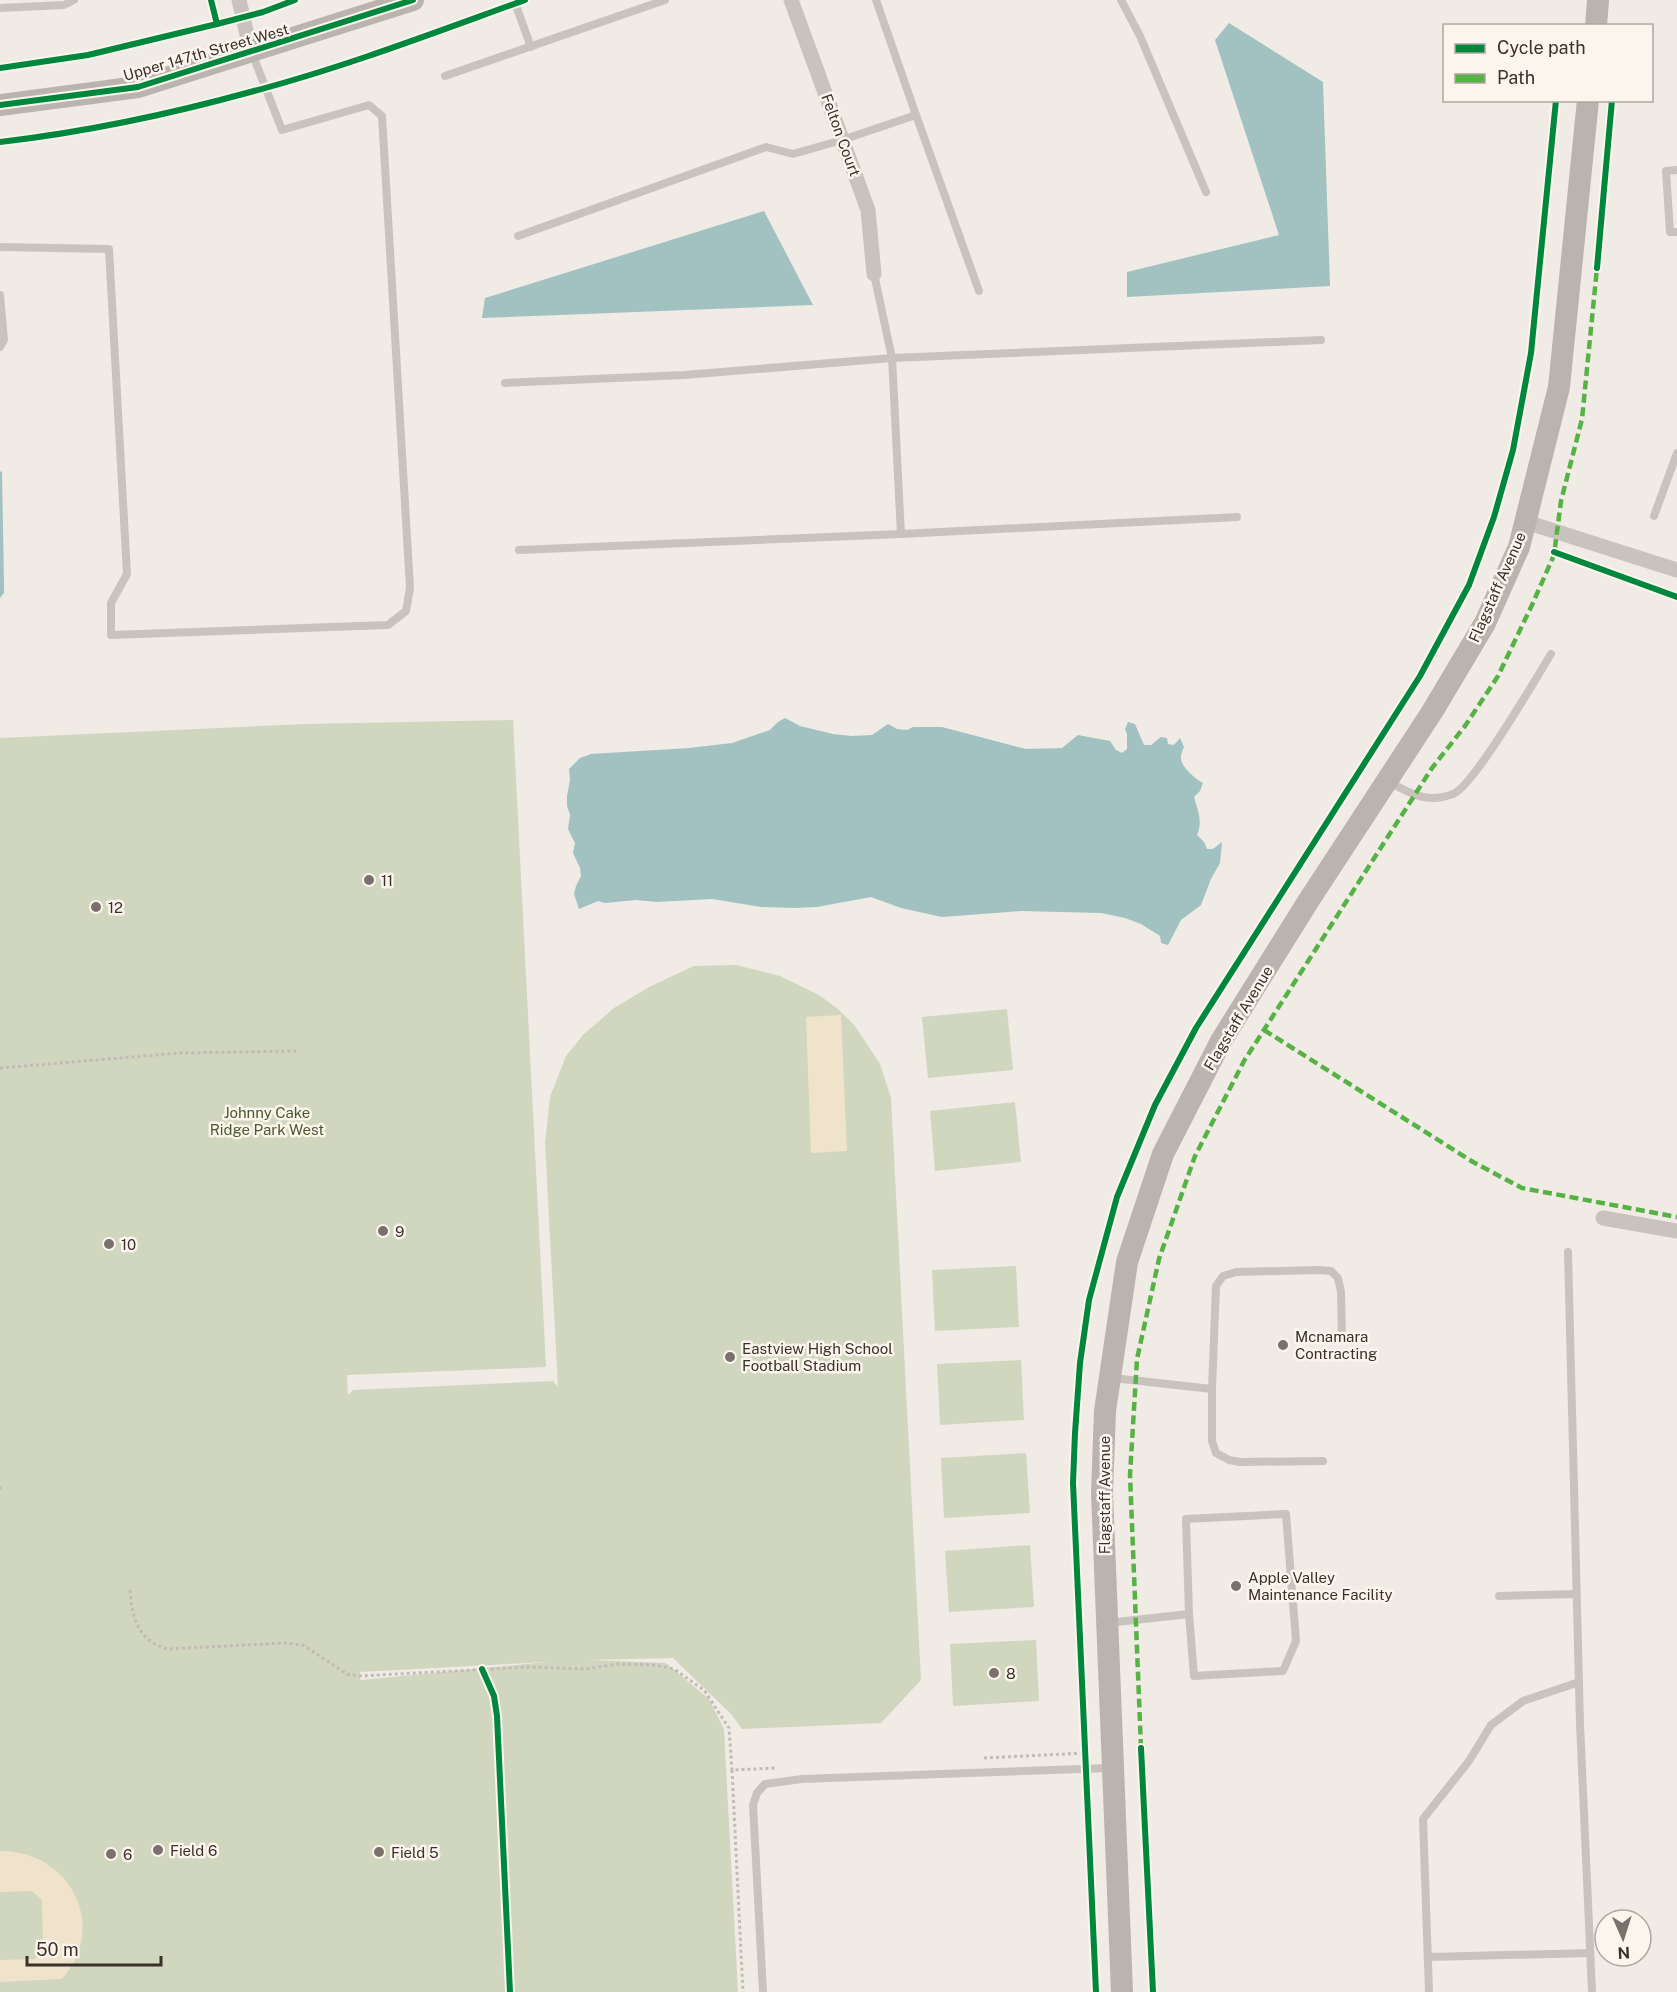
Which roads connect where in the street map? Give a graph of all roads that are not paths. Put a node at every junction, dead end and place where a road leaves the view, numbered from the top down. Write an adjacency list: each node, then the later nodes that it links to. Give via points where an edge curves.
1 (74, 0): 10 (lane, via 63,5)
2 (239, 0): 13 (street)
3 (413, 0): 13 (street, Upper 147th Street West)
4 (514, 0): 12 (lane)
5 (665, 0): 12 (lane)
6 (791, 0): 18 (street, Felton Court)
7 (876, 0): 17 (lane)
8 (1121, 0): 20 (lane)
9 (1598, 0): 11 (street)
10 (0, 8)
11 (1596, 24)
12 (531, 47): 14 (lane)
13 (251, 52): 16 (street, Upper 147th Street West, via 138,87); 23 (lane, via 282,130 369,105 382,116 410,588 406,610 388,625 111,635 111,603 126,574 110,249)
14 (445, 76)
15 (1588, 102): 34 (street, Flagstaff Avenue, via 1559,387)
16 (0, 105)
17 (916, 115): 18 (lane); 25 (lane)
18 (842, 140): 22 (lane, via 793,154 766,147); 24 (street, Felton Court, via 868,210)
19 (1677, 170): 21 (lane, via 1666,171 1670,232)
20 (1206, 192)
21 (1677, 232)
22 (518, 236)
23 (0, 247)
24 (874, 274): 29 (lane)
25 (979, 291)
26 (0, 295): 28 (lane, via 4,340)
27 (1321, 340): 29 (lane)
28 (0, 346)
29 (892, 358): 30 (lane, via 684,375); 35 (lane)
30 (505, 383)
31 (1677, 453): 32 (lane)
32 (1654, 516)
33 (1237, 517): 35 (lane)
34 (1526, 522): 37 (street); 39 (street, Flagstaff Avenue, via 1485,623)
35 (901, 534): 36 (lane)
36 (519, 550)
37 (1677, 570)
38 (1551, 654): 39 (lane, via 1514,717 1456,793 1434,798 1414,796)
39 (1387, 781): 44 (street, Flagstaff Avenue, via 1221,1041 1163,1154 1127,1262)
40 (1603, 1218): 41 (street)
41 (1677, 1231)
42 (1568, 1252): 47 (lane)
43 (1342, 1339): 45 (lane, via 1341,1292 1338,1278 1331,1271 1236,1272 1223,1276 1216,1286)
44 (1109, 1378): 45 (lane); 50 (street, Flagstaff Avenue, via 1102,1492)
45 (1212, 1389): 46 (lane, via 1212,1441 1216,1453 1240,1462)
46 (1323, 1461)
47 (1576, 1594): 48 (lane); 51 (lane)
48 (1499, 1596)
49 (1189, 1614): 49 (lane, via 1194,1676 1283,1671 1296,1641 1286,1514 1186,1519); 50 (lane)
50 (1106, 1623): 52 (street, Flagstaff Avenue)
51 (1579, 1682): 53 (lane); 54 (lane, via 1523,1701 1491,1725 1469,1761 1423,1819)
52 (1112, 1768): 55 (lane, via 802,1779 765,1784 753,1805); 56 (street, Flagstaff Avenue)
53 (1590, 1953): 54 (lane); 58 (lane)
54 (1428, 1957): 57 (lane)
55 (763, 1992)
56 (1122, 1992)
57 (1430, 1992)
58 (1592, 1992)

